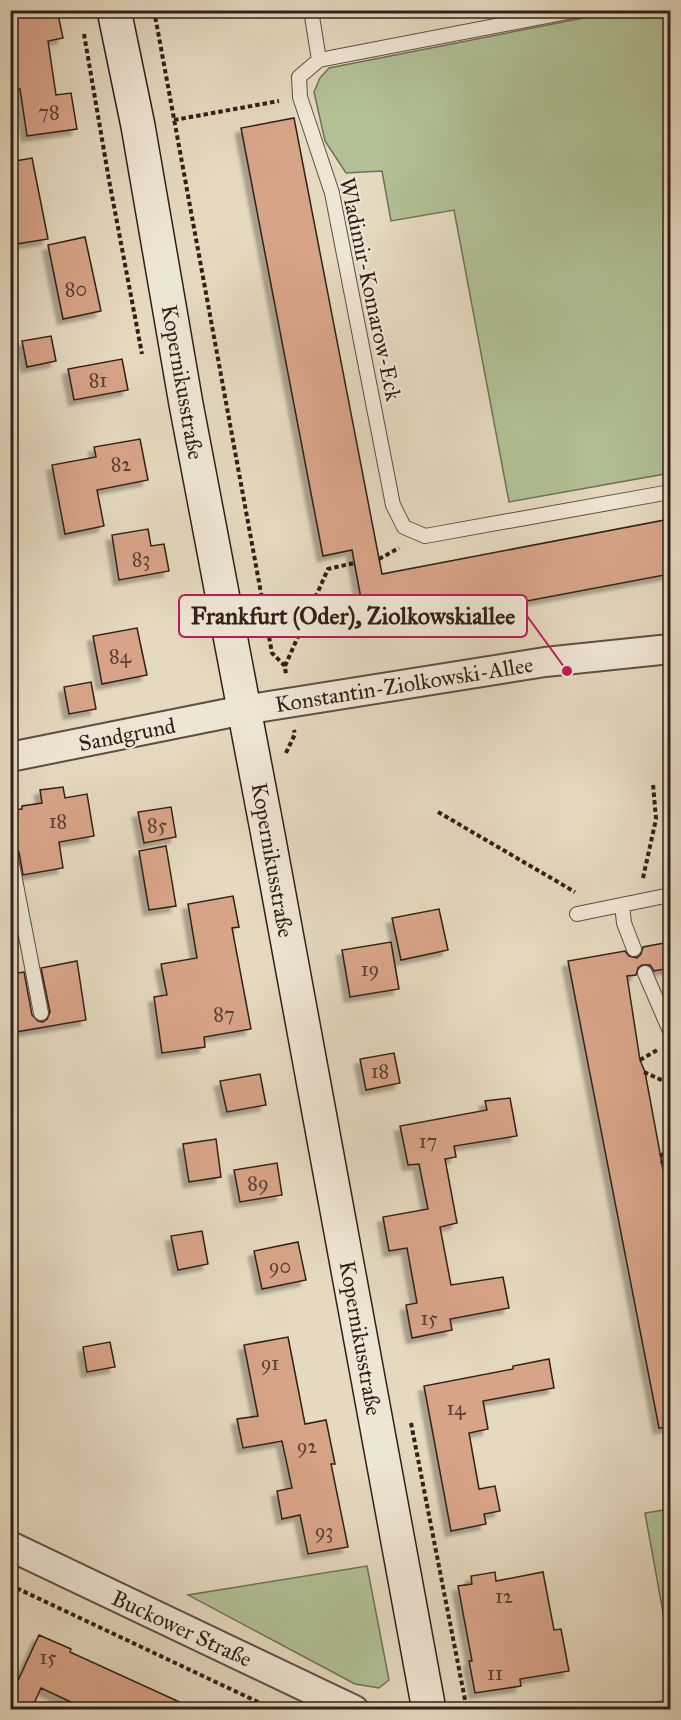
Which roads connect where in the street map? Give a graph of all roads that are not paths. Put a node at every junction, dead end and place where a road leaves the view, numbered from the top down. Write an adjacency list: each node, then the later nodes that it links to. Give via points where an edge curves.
1 (114, 10): 7 (main road, Kopernikusstraße)
2 (311, 10): 4 (lane)
3 (578, 10): 4 (lane)
4 (319, 60): 5 (lane, Wladimir-Komarow-Eck, via 299,77 300,97 333,193 393,505 404,527 424,536)
5 (670, 492)
6 (670, 649): 7 (street, Konstantin-Ziolkowski-Allee, via 545,662)
7 (244, 710): 8 (street, Sandgrund); 19 (main road, Kopernikusstraße)
8 (10, 757)
9 (10, 854): 15 (lane)
10 (670, 895): 11 (lane)
11 (622, 905): 12 (lane); 13 (lane)
12 (576, 914)
13 (634, 949)
14 (645, 973): 16 (lane)
15 (41, 1013)
16 (670, 1031)
17 (10, 1546): 18 (street, Buckower Straße)
18 (354, 1710)
19 (429, 1710)

